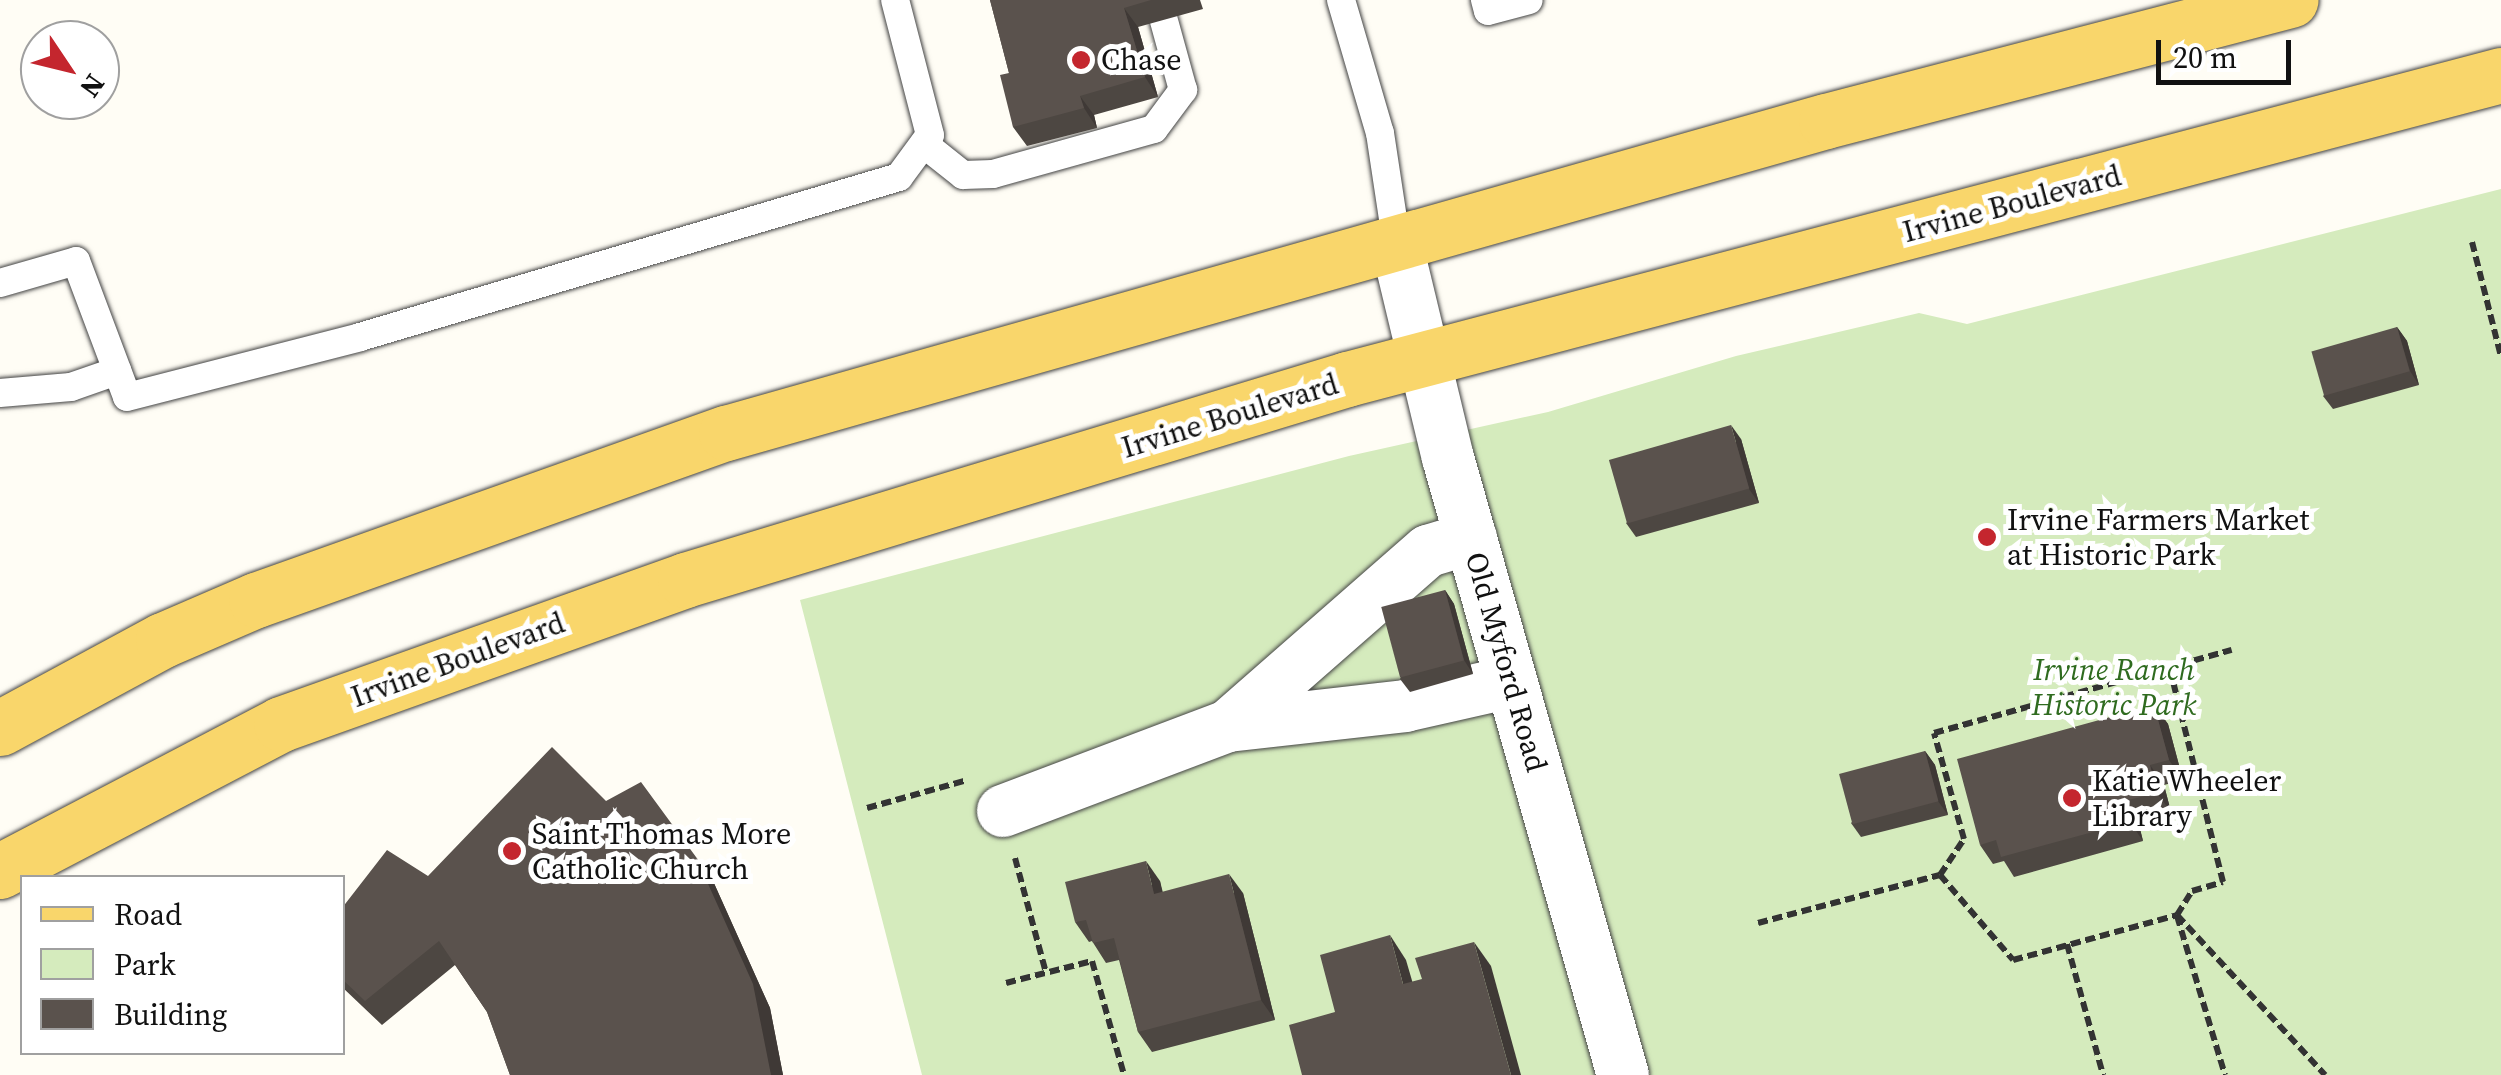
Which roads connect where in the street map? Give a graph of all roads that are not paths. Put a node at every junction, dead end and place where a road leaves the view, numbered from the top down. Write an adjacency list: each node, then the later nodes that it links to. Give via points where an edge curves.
1 (896, 0): 8 (lane, via 930,136)
2 (1341, 0): 9 (lane, via 1380,133)
3 (1486, 0): 4 (lane, via 1488,12)
4 (1529, 0)
5 (2292, 0): 9 (main road, via 1826,121)
6 (1164, 21): 8 (lane, via 1182,90 1154,128 993,174 963,175)
7 (2501, 76): 11 (main road, Irvine Boulevard)
8 (924, 144): 12 (lane, via 899,176 360,337 126,397)
9 (1397, 246): 11 (street, Old Myford Road); 17 (main road, via 726,433 256,600 163,640)
10 (0, 282): 12 (lane, via 76,262)
11 (1424, 358): 14 (street, Old Myford Road); 19 (main road, Irvine Boulevard, via 685,580 280,724)
12 (117, 371): 13 (lane, via 71,387)
13 (0, 393)
14 (1471, 538): 15 (street, Old Myford Road); 16 (street, via 1428,552)
15 (1511, 682): 16 (street, via 1405,706); 20 (street, Old Myford Road)
16 (1228, 726): 18 (street)
17 (0, 728)
18 (1002, 811)
19 (0, 871)
20 (1623, 1075)

